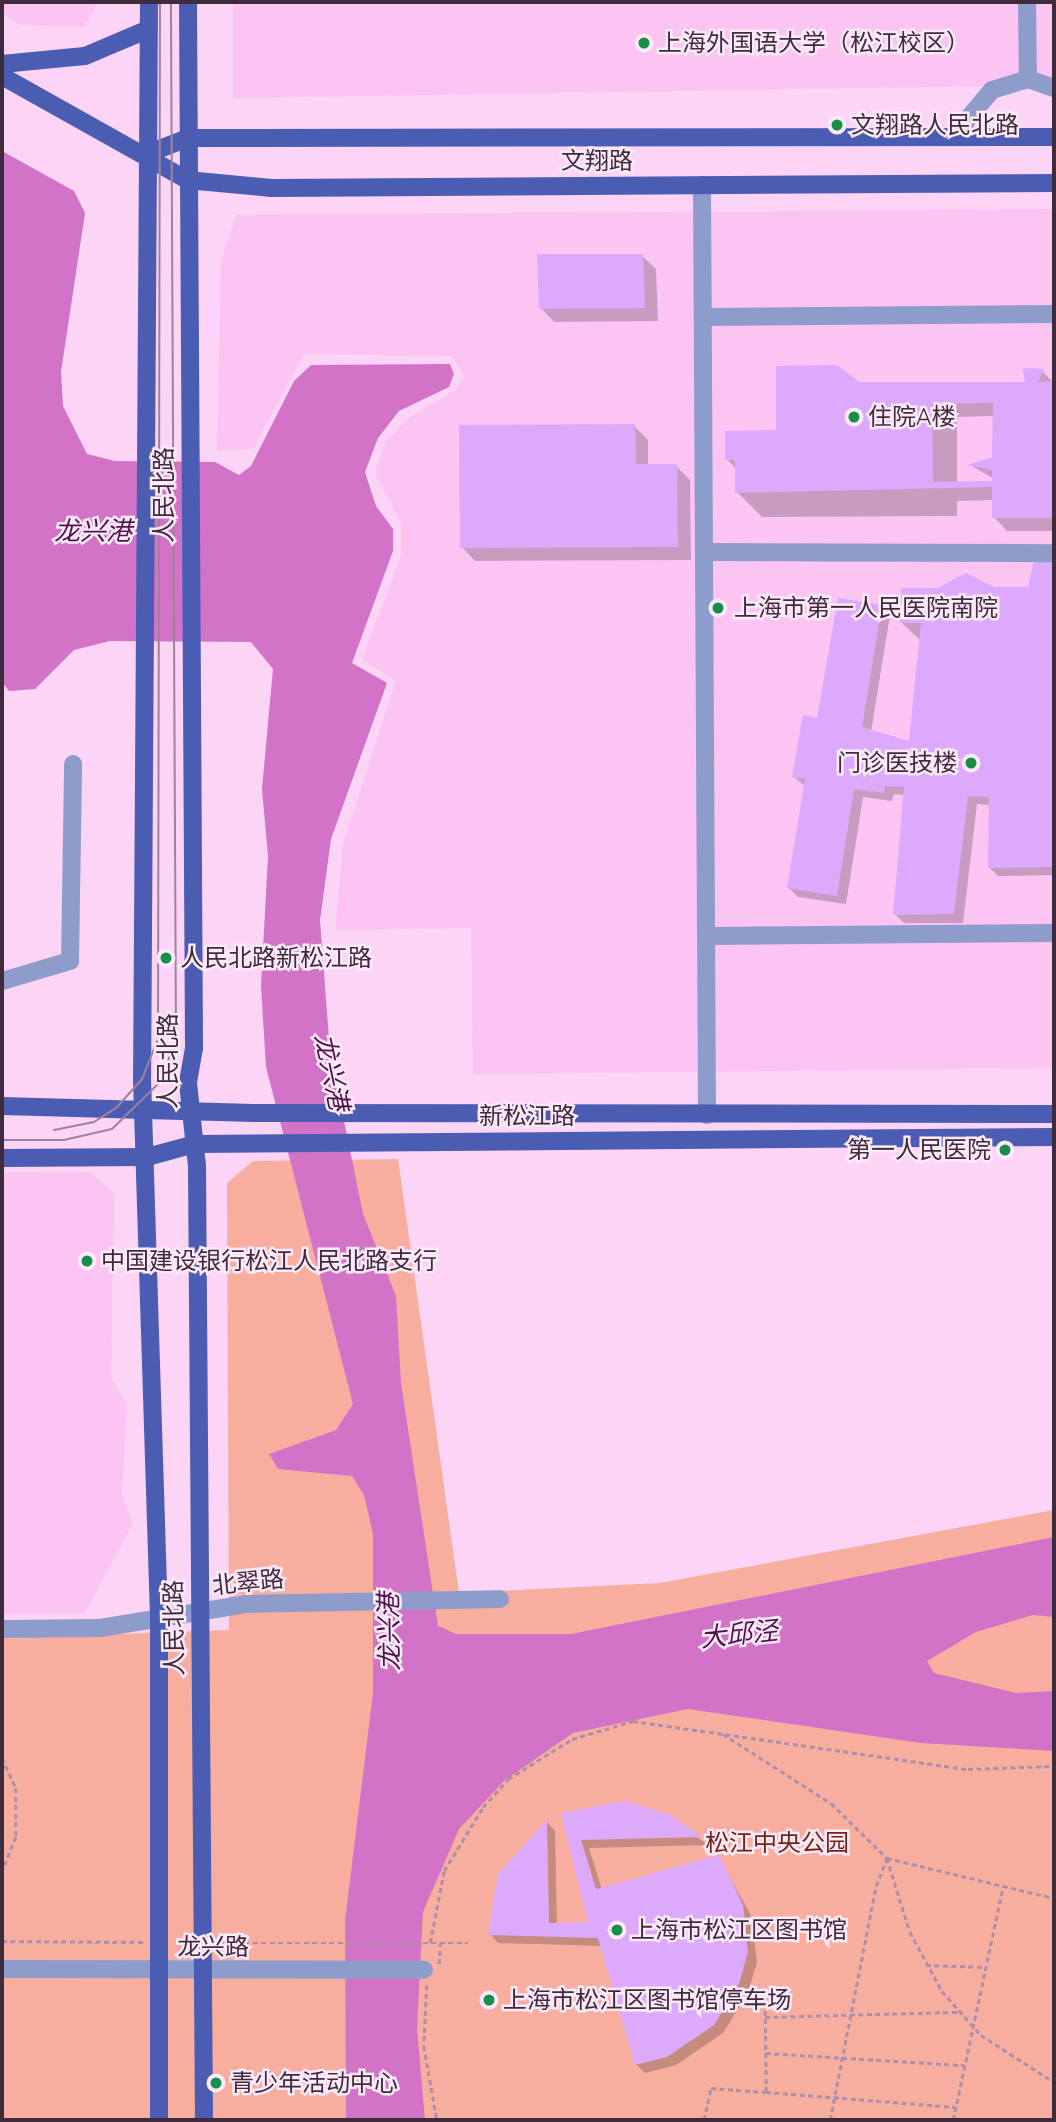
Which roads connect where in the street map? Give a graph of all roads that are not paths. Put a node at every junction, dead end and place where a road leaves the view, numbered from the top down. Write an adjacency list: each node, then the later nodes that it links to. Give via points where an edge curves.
1 (149, 2): 4 (main road, 人民北路)
2 (188, 2): 11 (main road, 人民北路)
3 (1027, 2): 7 (street)
4 (149, 29): 5 (main road, via 85,56); 12 (main road, 人民北路)
5 (2, 64)
6 (2, 76): 12 (main road)
7 (1028, 79): 8 (street); 9 (street, via 992,90 965,122)
8 (1054, 88)
9 (964, 137): 10 (main road, 文翔路); 11 (main road, 文翔路)
10 (1054, 137)
11 (188, 138): 12 (main road, 文翔路); 13 (main road, 人民北路)
12 (149, 153): 13 (main road); 25 (main road, 人民北路)
13 (187, 180): 15 (main road, 文翔路, via 272,188); 26 (main road, 人民北路)
14 (1054, 183): 15 (main road, 文翔路)
15 (702, 185): 17 (street)
16 (1054, 314): 17 (street)
17 (705, 317): 18 (street)
18 (706, 552): 19 (street); 22 (street)
19 (1054, 553)
20 (73, 764): 23 (street, via 71,961)
21 (1054, 933): 22 (street)
22 (707, 936): 28 (street)
23 (2, 981)
24 (2, 1106): 25 (main road, 新松江路)
25 (144, 1108): 26 (main road, 新松江路); 32 (main road, 人民北路)
26 (191, 1111): 28 (main road, 新松江路); 30 (main road, 人民北路)
27 (1054, 1114): 28 (main road, 新松江路)
28 (708, 1115)
29 (1054, 1136): 30 (main road, 新松江路)
30 (195, 1144): 32 (main road, 新松江路); 34 (main road, 人民北路)
31 (2, 1157): 32 (main road, 新松江路)
32 (147, 1157): 35 (main road, 人民北路)
33 (500, 1599): 34 (street, 北翠路, via 362,1599)
34 (198, 1612): 35 (street, 北翠路); 39 (main road, 人民北路)
35 (159, 1616): 36 (street, 北翠路, via 100,1628); 38 (main road, 人民北路)
36 (2, 1629)
37 (2, 1969): 38 (street, 龙兴路)
38 (159, 1971): 39 (street, 龙兴路); 41 (main road, 人民北路)
39 (202, 1971): 40 (street, 龙兴路); 42 (main road, 人民北路)
40 (430, 1971)
41 (159, 2120)
42 (204, 2120)

